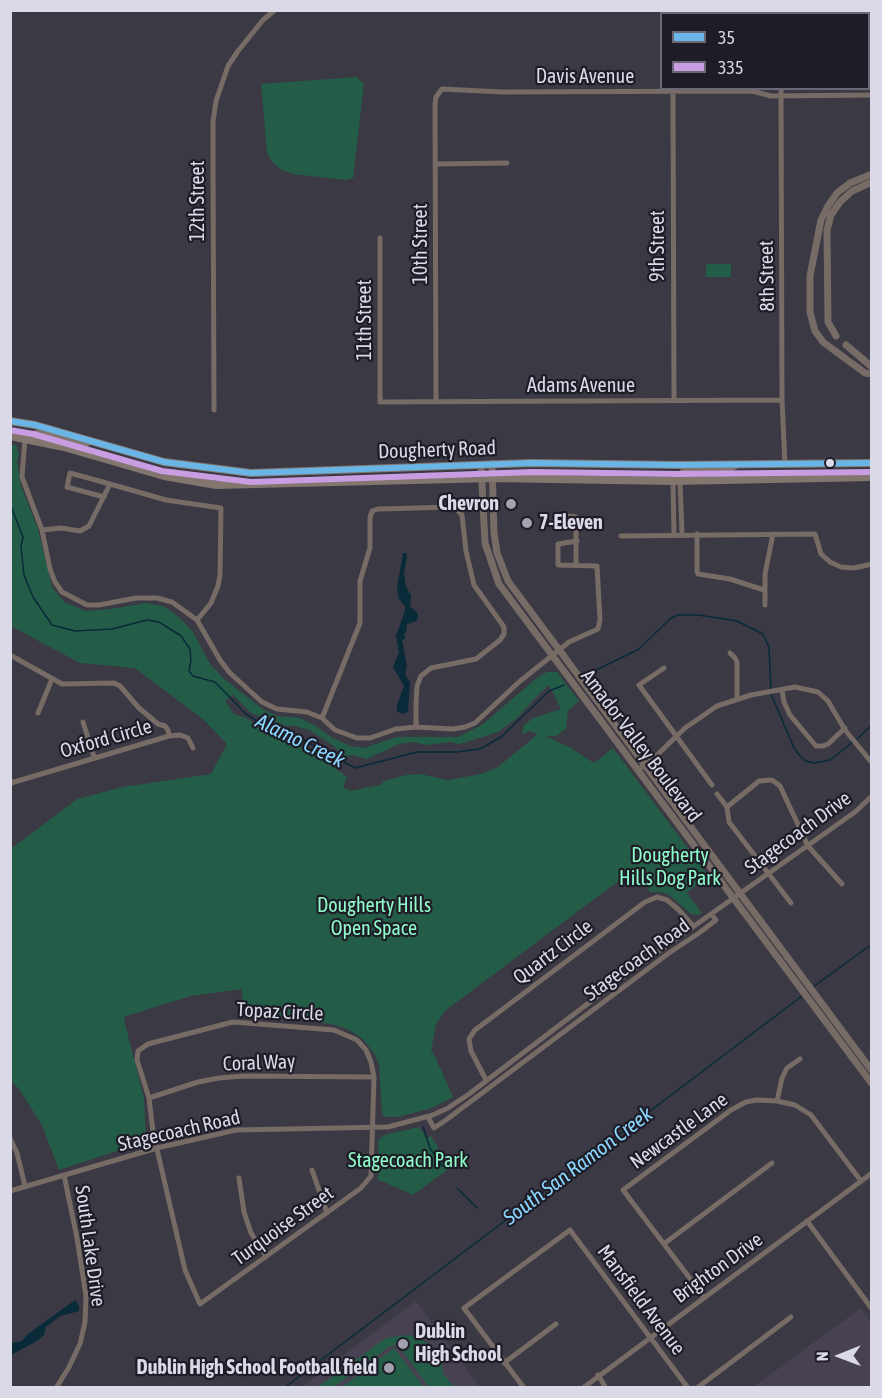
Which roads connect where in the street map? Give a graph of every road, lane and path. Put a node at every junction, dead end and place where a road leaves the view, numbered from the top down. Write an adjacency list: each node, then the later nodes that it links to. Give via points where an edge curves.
1 (275, 10): 20 (street, 12th Street, via 237,51 216,100)
2 (442, 89): 4 (street, Davis Avenue); 8 (street, 10th Street, via 435,104)
3 (780, 90): 6 (street, 8th Street)
4 (673, 92): 6 (street, Davis Avenue, via 752,91); 17 (street, 9th Street)
5 (872, 94): 6 (street, Davis Avenue)
6 (781, 96): 16 (street, 8th Street)
7 (507, 163): 8 (street)
8 (436, 164): 19 (street, 10th Street)
9 (872, 174): 15 (street, via 850,183 828,206 821,220 810,285 815,331 823,342)
10 (872, 182): 12 (street, via 840,202 826,230 828,322)
11 (380, 238): 18 (street, 11th Street)
12 (836, 336)
13 (846, 345): 14 (street)
14 (872, 367)
15 (872, 374)
16 (782, 400): 17 (street, Adams Avenue); 28 (street, 8th Street)
17 (674, 401): 19 (street, Adams Avenue)
18 (380, 402): 19 (street, Adams Avenue)
19 (436, 402)
20 (214, 410)
21 (10, 421): 24 (main road, Dougherty Road)
22 (10, 436): 23 (main road, Dougherty Road)
23 (25, 438): 24 (main road, via 36,434 76,443); 31 (main road, Dougherty Road, via 164,476 216,485); 37 (street, via 22,477)
24 (93, 442): 29 (main road, Dougherty Road, via 164,462 251,472)
25 (872, 463): 28 (main road, Dougherty Road)
26 (492, 464): 27 (main road, Dougherty Road); 29 (main road, Dougherty Road); 32 (street, Amador Valley Boulevard)
27 (737, 464): 28 (main road, Dougherty Road); 33 (main road, via 719,472 684,472)
28 (785, 464)
29 (480, 465): 31 (street, Amador Valley Boulevard)
30 (872, 477): 33 (main road, Dougherty Road)
31 (481, 478): 32 (main road, Dougherty Road); 52 (street, Amador Valley Boulevard, via 489,561 499,584)
32 (492, 478): 33 (main road, Dougherty Road); 49 (street, Amador Valley Boulevard, via 497,553 508,581)
33 (677, 481): 38 (street); 41 (street)
34 (110, 484): 35 (street); 35 (street, via 70,473 67,487); 48 (street, via 166,500 221,508 218,586 212,603)
35 (104, 496): 37 (street, via 89,526 80,531)
36 (569, 516): 43 (street, via 576,517)
37 (42, 530): 48 (street, via 55,582 71,598 87,605 158,598 183,608)
38 (682, 534): 39 (street); 41 (street)
39 (697, 534): 40 (street); 46 (street, via 698,574)
40 (773, 534): 44 (street, via 815,534 821,554 830,562 854,568); 46 (street)
41 (674, 535): 42 (street)
42 (621, 536)
43 (577, 542): 45 (street); 45 (street, via 558,544 558,565)
44 (872, 564)
45 (576, 565): 49 (street, via 597,566 600,620 598,629 569,642)
46 (764, 590): 47 (street)
47 (765, 605)
48 (197, 620): 58 (street, via 230,673 262,702)
49 (560, 651): 52 (street); 67 (street, Amador Valley Boulevard)
50 (730, 654): 56 (street, via 737,662)
51 (10, 655): 54 (street, Oxford Circle)
52 (553, 656): 60 (street, via 476,723 453,729); 68 (street, Amador Valley Boulevard)
53 (664, 668): 63 (street, via 639,685)
54 (52, 679): 57 (street); 62 (street, Oxford Circle, via 72,685 114,683 165,726)
55 (781, 690): 56 (street); 61 (street, via 795,687 818,692); 61 (street, via 790,715 816,746 828,744)
56 (738, 698): 63 (street, via 717,706)
57 (38, 713)
58 (322, 718): 60 (street, via 335,730 357,738); 60 (street, via 360,623 360,581 370,548 372,511 455,507 462,515 474,585 504,627 504,634 476,658 431,668 421,676 417,686)
59 (83, 722): 65 (street)
60 (416, 727)
61 (846, 730): 66 (street)
62 (169, 736): 64 (street, via 188,738); 65 (street, Oxford Circle)
63 (676, 736): 67 (street); 70 (street)
64 (193, 748)
65 (94, 757): 69 (street, Oxford Circle, via 11,783)
66 (872, 763)
67 (645, 764): 68 (street); 77 (street, Amador Valley Boulevard)
68 (638, 770): 78 (street, Amador Valley Boulevard)
69 (10, 780)
70 (712, 785)
71 (717, 794): 73 (street)
72 (872, 796): 74 (street, Stagecoach Drive)
73 (727, 807): 74 (street, via 759,781 772,780 780,786); 75 (street, via 729,822)
74 (808, 846): 75 (street, Stagecoach Drive); 76 (street)
75 (768, 873): 77 (street, Stagecoach Drive); 79 (street)
76 (842, 884)
77 (740, 894): 78 (street, Stagecoach Road); 84 (street, Amador Valley Boulevard)
78 (734, 899): 80 (street, Stagecoach Road); 85 (street, Amador Valley Boulevard)
79 (791, 903)
80 (711, 914): 81 (street, Stagecoach Road); 83 (street, Stagecoach Road, via 716,920 711,925)
81 (693, 926): 82 (street, Stagecoach Road); 93 (street, Quartz Circle, via 667,900 657,897 604,933 475,1030 469,1039 471,1051)
82 (626, 975): 83 (street); 86 (street, Stagecoach Road)
83 (631, 981): 87 (street, Stagecoach Road)
84 (821, 1001): 85 (street); 90 (street, Amador Valley Boulevard)
85 (814, 1006): 94 (street, Amador Valley Boulevard)
86 (555, 1028): 87 (street); 89 (street, Stagecoach Road)
87 (560, 1035): 91 (street, Stagecoach Road)
88 (800, 1059): 96 (street, via 782,1077)
89 (502, 1068): 91 (street); 93 (street, Stagecoach Road)
90 (872, 1071)
91 (507, 1073): 97 (street, Stagecoach Road, via 434,1128)
92 (374, 1077): 95 (street, Coral Way, via 231,1077 198,1082); 95 (street, Topaz Circle, via 366,1050 346,1034 233,1022 148,1044 138,1051 137,1060); 98 (street, Topaz Circle)
93 (486, 1080): 97 (street, Stagecoach Road, via 448,1108)
94 (872, 1084)
95 (149, 1098): 100 (street, Topaz Circle)
96 (777, 1101): 106 (street, Newcastle Lane, via 795,1105 811,1115); 111 (street, Newcastle Lane, via 757,1100 731,1110 623,1190)
97 (428, 1117): 98 (street, Stagecoach Road)
98 (373, 1128): 100 (street, Stagecoach Road, via 236,1130); 109 (street, Turquoise Street, via 371,1176)
99 (10, 1138): 107 (street)
100 (157, 1148): 104 (street, Stagecoach Road); 114 (street, Topaz Circle, via 185,1270)
101 (772, 1163): 111 (street)
102 (312, 1170): 109 (street)
103 (872, 1173): 106 (street, Brighton Drive)
104 (64, 1175): 107 (street, Stagecoach Road); 121 (street, South Lake Drive, via 86,1296 80,1344)
105 (239, 1178): 112 (street, via 251,1233)
106 (861, 1181): 110 (street, Brighton Drive)
107 (25, 1186): 108 (street, Stagecoach Road)
108 (10, 1191)
109 (327, 1213): 112 (street, Turquoise Street)
110 (807, 1221): 113 (street, Brighton Drive); 115 (street)
111 (665, 1244): 113 (street)
112 (266, 1256): 114 (street, Turquoise Street)
113 (704, 1297): 118 (street, Brighton Drive)
114 (200, 1304)
115 (872, 1309)
116 (791, 1317): 126 (street)
117 (556, 1324): 119 (street)
118 (650, 1337): 119 (street, Mansfield Avenue, via 570,1230 464,1308); 120 (street, Brighton Drive); 125 (street, Mansfield Avenue)
119 (504, 1363): 122 (street)
120 (597, 1375): 123 (street, Brighton Drive); 124 (street)
121 (56, 1388)
122 (524, 1388)
123 (583, 1388)
124 (606, 1388)
125 (688, 1388)
126 (697, 1388)

